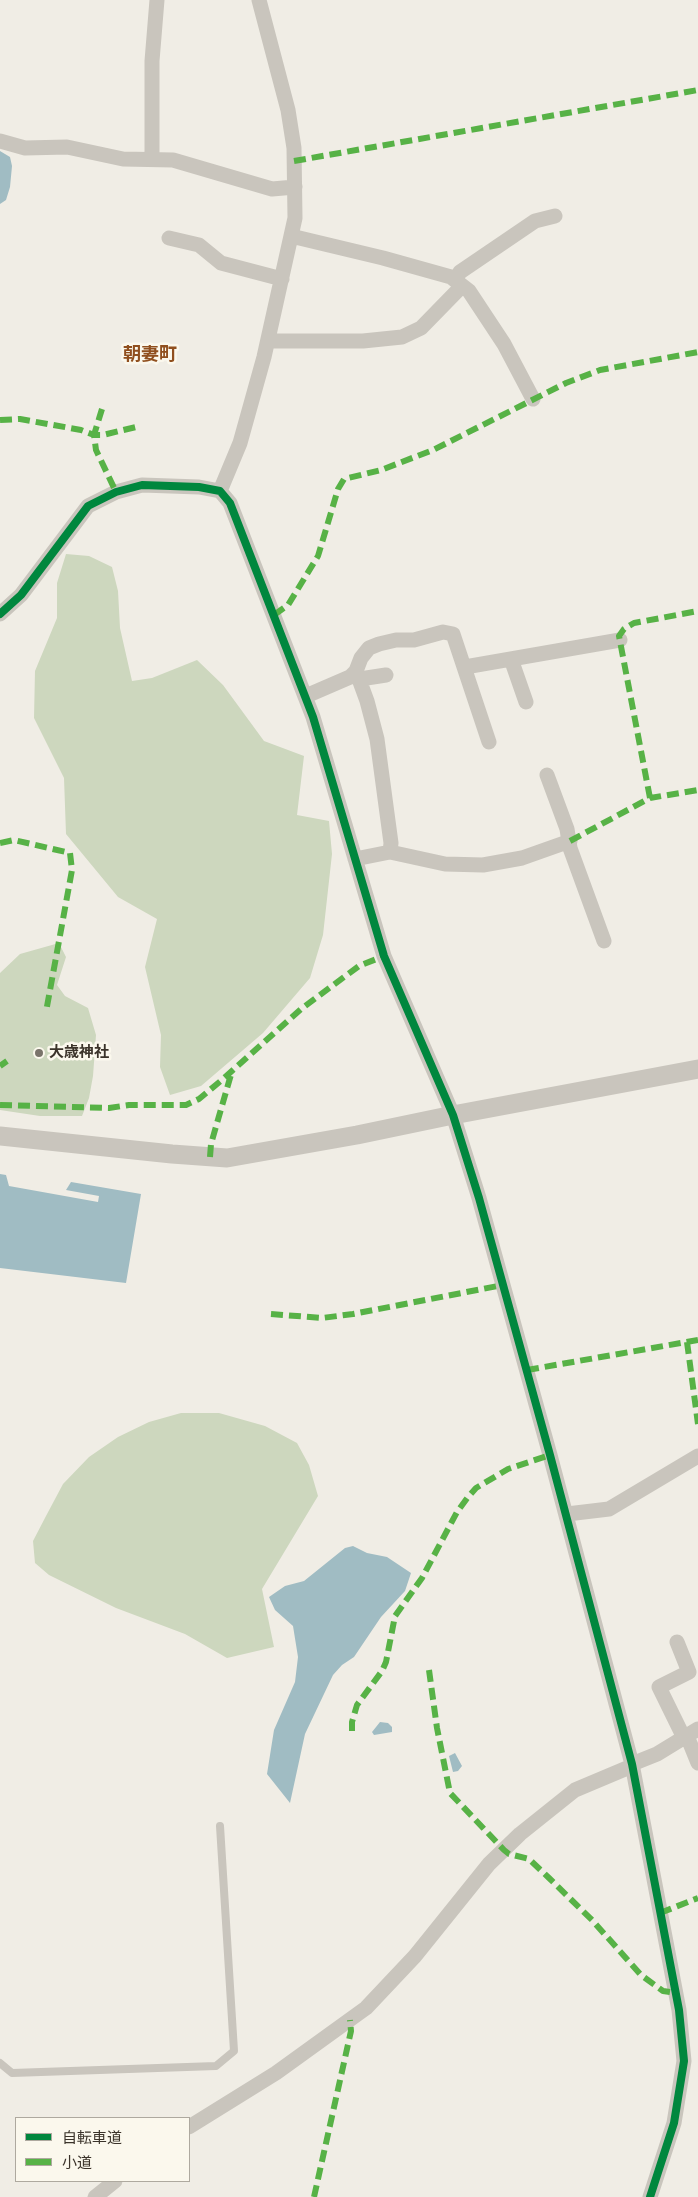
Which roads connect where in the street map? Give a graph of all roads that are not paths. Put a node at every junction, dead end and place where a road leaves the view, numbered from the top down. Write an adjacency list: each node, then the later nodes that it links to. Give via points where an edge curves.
1 (157, 0): 4 (street, via 152,61)
2 (259, 0): 5 (street, via 288,110 294,148)
3 (0, 141): 4 (street, via 25,148 67,148 123,158)
4 (152, 159): 5 (street, via 173,160 272,189)
5 (295, 187): 7 (street, via 295,218)
6 (555, 216): 10 (street, via 535,220 460,272)
7 (291, 236): 9 (street); 10 (street, via 383,258)
8 (169, 238): 9 (street, via 199,246 221,263)
9 (282, 279): 11 (street)
10 (459, 283): 11 (street, via 421,328 402,337 363,341); 12 (street, via 469,291 504,344)
11 (268, 341): 13 (street, via 240,443)
12 (533, 400)
13 (220, 491): 14 (street, via 142,484 88,506 20,595); 20 (street, via 230,503)
14 (0, 614)
15 (620, 640): 16 (street)
16 (511, 659): 17 (street); 21 (street)
17 (465, 667): 18 (street, via 453,634 443,632 369,648 361,658); 22 (street)
18 (358, 675): 19 (street); 20 (street); 25 (street, via 377,738)
19 (386, 675)
20 (306, 696): 26 (street)
21 (526, 702)
22 (489, 742)
23 (547, 775): 24 (street)
24 (570, 841): 25 (street, via 522,858 483,865 445,864); 27 (street)
25 (390, 852): 26 (street)
26 (355, 859): 29 (street, via 384,956)
27 (604, 941)
28 (698, 1069): 29 (street)
29 (453, 1115): 30 (street, via 357,1136 227,1158); 32 (street)
30 (0, 1136)
31 (698, 1456): 32 (street, via 609,1509)
32 (566, 1514): 36 (street)
33 (677, 1642): 34 (street, via 689,1672 659,1687)
34 (690, 1734): 35 (street); 36 (street)
35 (698, 1763)
36 (632, 1765): 39 (street, via 574,1790 520,1834 488,1864 415,1956 366,2008); 42 (street, via 679,2010 684,2061 674,2123)
37 (220, 1826): 38 (lane, via 234,2050 216,2066 12,2073)
38 (0, 2062)
39 (190, 2127)
40 (114, 2182): 41 (street)
41 (95, 2197)
42 (650, 2197)

